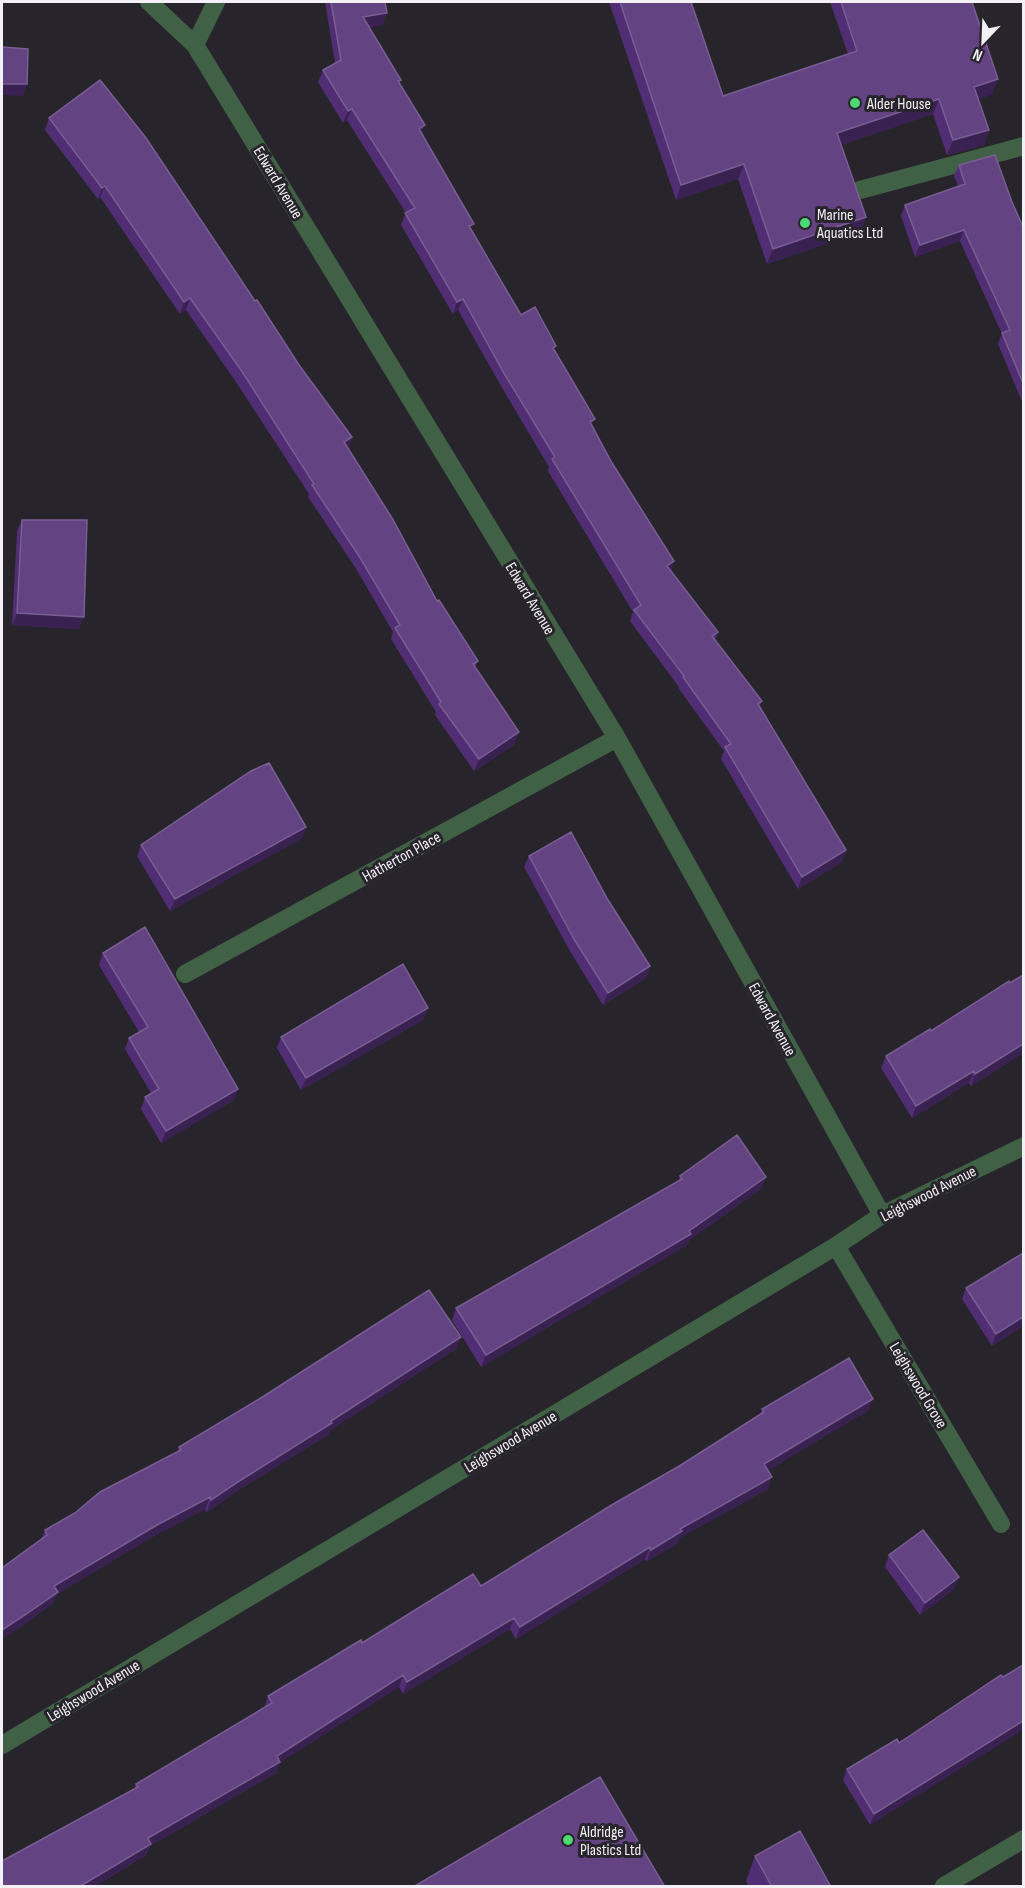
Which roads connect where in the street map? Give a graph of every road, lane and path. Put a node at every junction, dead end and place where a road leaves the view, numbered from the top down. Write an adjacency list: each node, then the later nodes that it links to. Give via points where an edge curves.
1 (149, 2): 3 (street, Edward Avenue)
2 (216, 2): 3 (street)
3 (195, 45): 6 (street, Edward Avenue)
4 (1023, 146): 5 (street)
5 (860, 190)
6 (616, 738): 7 (street, Hatherton Place); 9 (street, Edward Avenue)
7 (185, 974)
8 (1023, 1146): 9 (street, Leighswood Avenue)
9 (882, 1215): 10 (street, Leighswood Avenue)
10 (836, 1246): 11 (street, Leighswood Grove); 12 (street, Leighswood Avenue)
11 (1001, 1524)
12 (2, 1745)
13 (1023, 1839): 14 (street)
14 (944, 1887)

